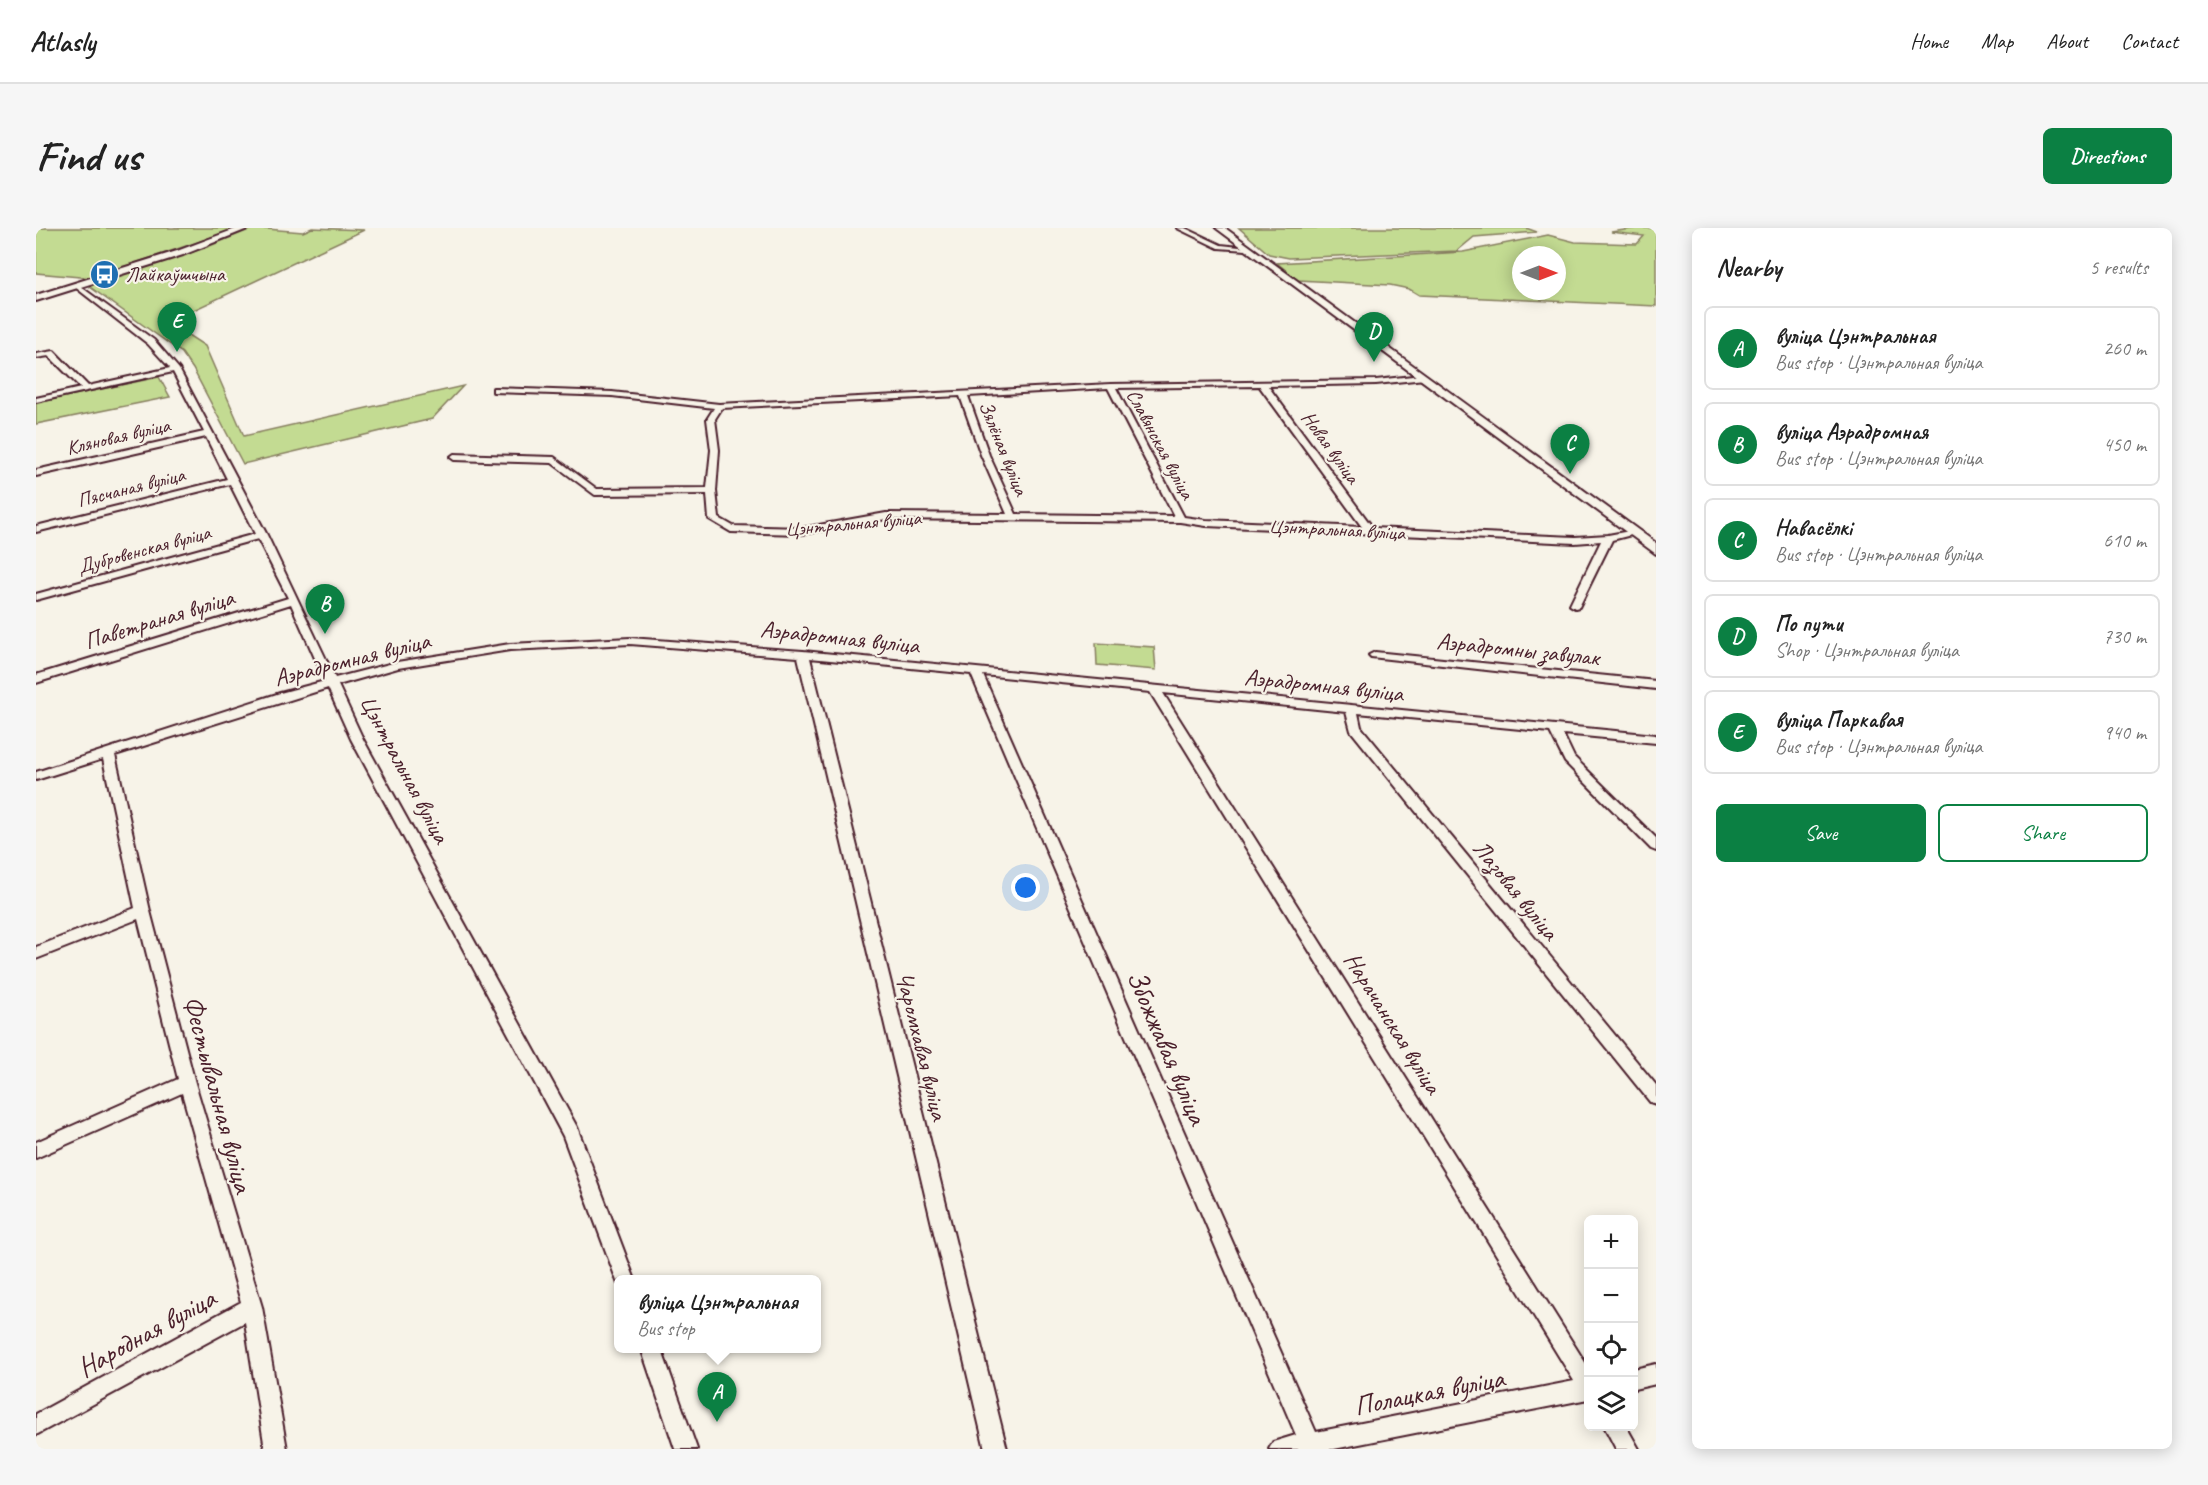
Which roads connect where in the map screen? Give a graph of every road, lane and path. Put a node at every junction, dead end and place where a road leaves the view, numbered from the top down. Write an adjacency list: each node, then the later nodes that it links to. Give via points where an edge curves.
1 (246, 228): 5 (main road)
2 (1180, 228): 4 (street, via 1220,247)
3 (1220, 228): 4 (main road)
4 (1246, 248): 9 (main road)
5 (77, 286): 6 (main road); 8 (street, Цэнтральная вуліца, via 151,342)
6 (36, 298)
7 (36, 356): 12 (street, via 51,354)
8 (175, 369): 12 (street); 17 (street, Цэнтральная вуліца)
9 (1422, 376): 10 (street, via 1376,382); 26 (main road)
10 (1263, 385): 11 (street); 25 (street, Новая вуліца)
11 (1111, 386): 14 (street); 23 (street, Славянская вуліца)
12 (87, 388): 15 (street)
13 (496, 390): 16 (street, via 612,394)
14 (963, 393): 16 (street); 22 (street, Зялёная вуліца)
15 (36, 400)
16 (719, 406): 21 (street, Цэнтральная вуліца, via 711,418 715,450)
17 (208, 434): 19 (street, Кляновая вуліца); 20 (street, Цэнтральная вуліца)
18 (454, 457): 21 (street, via 554,460 595,492)
19 (36, 473)
20 (234, 480): 24 (street, Пясчаная вуліца); 27 (street, Цэнтральная вуліца)
21 (711, 491): 22 (street, Цэнтральная вуліца, via 714,519 731,529 802,531 886,516)
22 (1012, 516): 23 (street, Цэнтральная вуліца)
23 (1180, 519): 25 (street, Цэнтральная вуліца, via 1206,524)
24 (36, 529)
25 (1370, 531): 28 (street, Цэнтральная вуліца)
26 (1632, 532): 28 (street, Цэнтральная вуліца); 29 (main road)
27 (262, 535): 30 (street, Дубровенская вуліца); 31 (street, Цэнтральная вуліца)
28 (1608, 538): 32 (street)
29 (1656, 549)
30 (36, 597)
31 (294, 600): 36 (street, Паветраная вуліца); 37 (street, Цэнтральная вуліца)
32 (1575, 605)
33 (803, 654): 35 (street, Аэрадромная вуліца); 37 (street, Аэрадромная вуліца, via 630,641 510,647 398,664); 63 (street, Чаромхавая вуліца)
34 (1375, 654): 38 (street, Аэрадромны завулак)
35 (976, 672): 39 (street, Аэрадромная вуліца); 60 (street, Збожжавая вуліца)
36 (36, 678)
37 (332, 683): 43 (street, Аэрадромная вуліца); 51 (street, Цэнтральная вуліца, via 357,739 572,1133)
38 (1656, 685)
39 (1154, 689): 40 (street, Аэрадромная вуліца); 56 (street, Нарачанская вуліца)
40 (1350, 709): 41 (street, Аэрадромная вуліца); 49 (street, Лазовая вуліца, via 1355,728)
41 (1554, 728): 42 (street, Аэрадромная вуліца); 45 (street, via 1569,759)
42 (1656, 739)
43 (108, 753): 44 (street, Аэрадромная вуліца); 46 (street, Фестывальная вуліца)
44 (36, 776)
45 (1656, 846)
46 (143, 911): 47 (street); 48 (street, Фестывальная вуліца)
47 (36, 953)
48 (187, 1083): 50 (street); 52 (street, Фестывальная вуліца)
49 (1656, 1097)
50 (36, 1150)
51 (624, 1275)
52 (252, 1307): 58 (street, Народная вуліца); 61 (street, Фестывальная вуліца)
53 (653, 1353): 62 (street)
54 (1656, 1374): 55 (street)
55 (1638, 1378)
56 (1584, 1379)
57 (1584, 1390): 60 (street, Полацкая вуліца)
58 (36, 1425)
59 (1617, 1431): 65 (street)
60 (1310, 1443): 64 (street, Полацкая вуліца)
61 (276, 1449)
62 (686, 1449)
63 (996, 1449)
64 (1280, 1449)
65 (1628, 1449)

